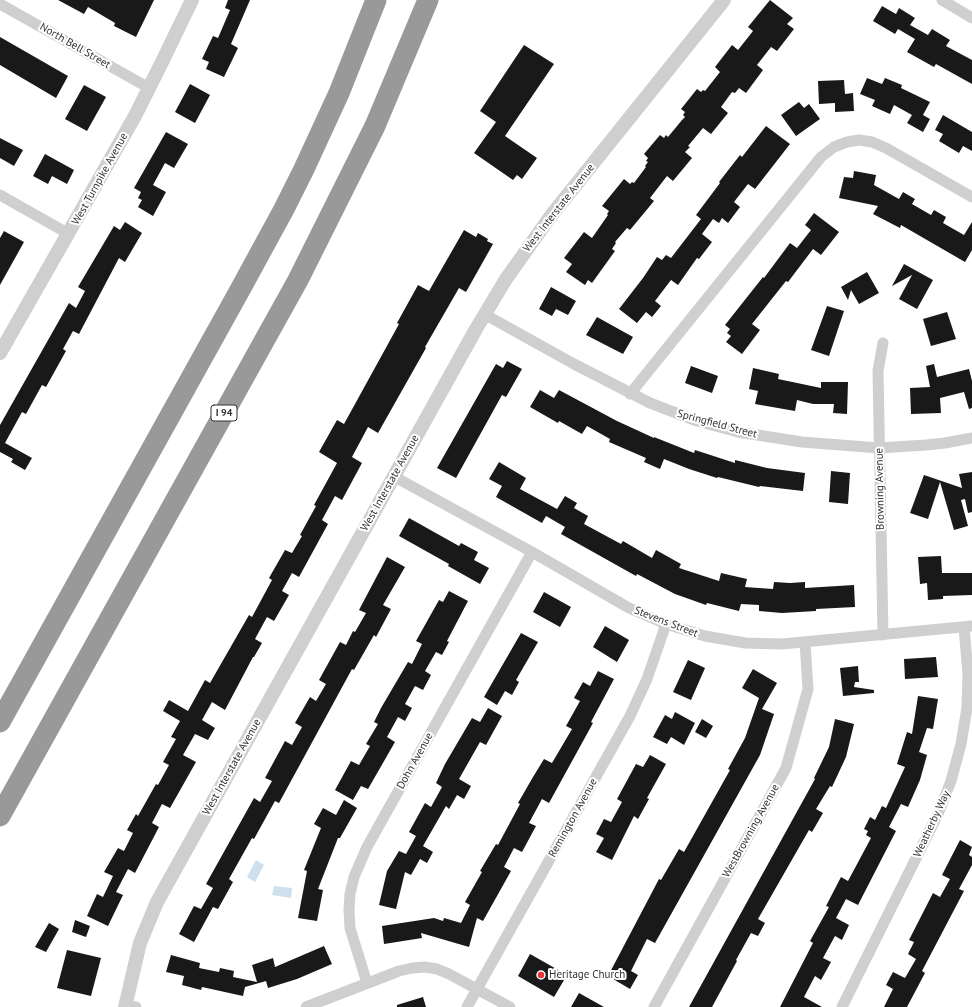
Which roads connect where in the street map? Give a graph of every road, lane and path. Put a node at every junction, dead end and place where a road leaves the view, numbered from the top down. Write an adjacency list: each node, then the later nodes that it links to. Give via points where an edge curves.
1 (192, 0): 8 (street, West Turnpike Avenue)
2 (376, 0): 24 (highway, via 339,93 284,209)
3 (428, 0): 25 (highway, I 94, via 375,126 298,280)
4 (724, 0): 12 (street, West Interstate Avenue, via 550,217)
5 (942, 0): 7 (street)
6 (0, 4): 8 (street, North Bell Street)
7 (972, 18)
8 (149, 88): 11 (street, West Turnpike Avenue)
9 (0, 195): 11 (street)
10 (972, 197): 15 (street, via 872,142 859,140 834,147 820,157)
11 (69, 234): 14 (street, West Turnpike Avenue)
12 (484, 314): 15 (street, Springfield Street); 18 (street, West Interstate Avenue)
13 (883, 343): 17 (street, Browning Avenue, via 878,371)
14 (0, 353)
15 (630, 394): 17 (street, Springfield Street, via 673,413 738,432 802,442)
16 (972, 438): 17 (street, Springfield Street, via 945,444)
17 (879, 448): 22 (street, Browning Avenue)
18 (394, 476): 19 (street, Stevens Street); 28 (street, West Interstate Avenue, via 156,902 140,943)
19 (532, 552): 20 (street, Stevens Street, via 629,608); 26 (street, Dohn Avenue, via 367,847 354,877 350,894 350,928)
20 (666, 624): 23 (street, Stevens Street, via 724,640 764,644); 27 (street, Remington Avenue, via 647,679 630,716)
21 (968, 626): 22 (street, Stevens Street); 33 (street, Weatherby Way, via 967,708 951,780 938,814)
22 (883, 635): 23 (street, Stevens Street)
23 (806, 642): 32 (street, WestBrowning Avenue, via 808,689 786,768)
24 (0, 722)
25 (0, 816)
26 (367, 982): 27 (street, via 398,971 425,967 437,969); 29 (street)
27 (478, 989): 30 (street, Remington Avenue); 31 (street)
28 (129, 1006)
29 (306, 1007)
30 (467, 1007)
31 (510, 1007)
32 (654, 1007)
33 (842, 1007)

